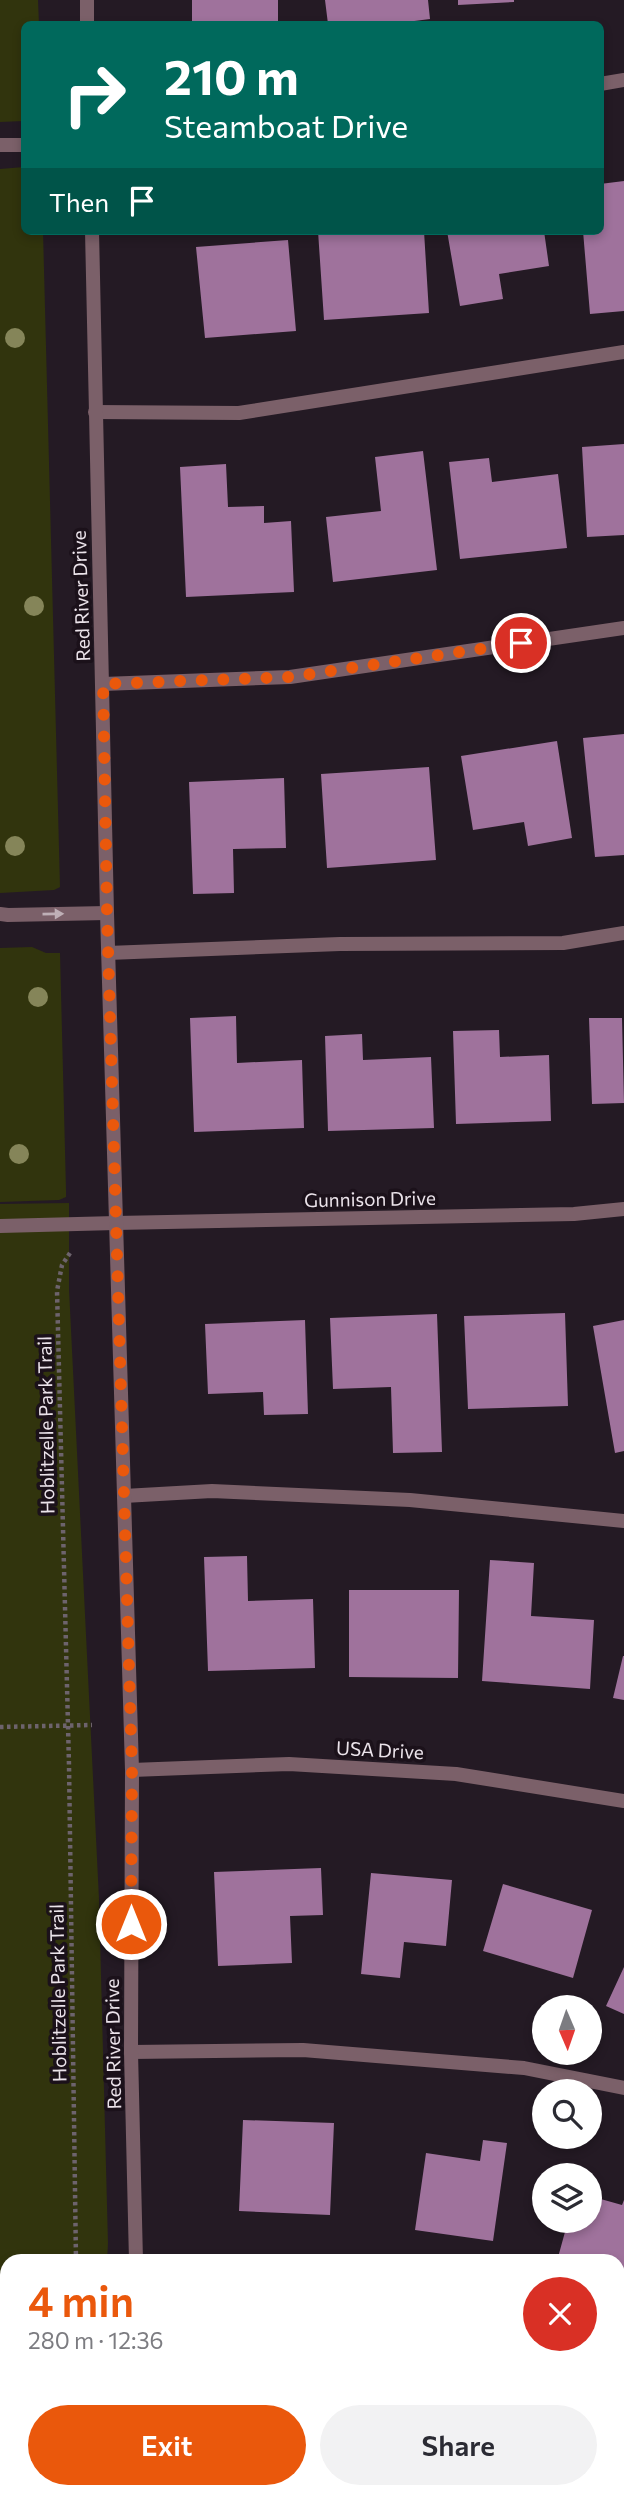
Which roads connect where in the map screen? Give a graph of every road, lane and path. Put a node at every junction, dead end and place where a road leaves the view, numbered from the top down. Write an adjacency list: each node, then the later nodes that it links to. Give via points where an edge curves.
1 (87, 0): 2 (street)
2 (87, 21)
3 (624, 80): 4 (street)
4 (604, 82)
5 (0, 145): 6 (street)
6 (21, 145)
7 (92, 235): 9 (street, Red River Drive)
8 (624, 352): 9 (street, via 239,412)
9 (95, 412): 11 (street, Red River Drive)
10 (624, 628): 11 (street, via 290,677)
11 (103, 684): 12 (street, Red River Drive)
12 (107, 913): 13 (street, one-way to 12); 15 (street, Red River Drive)
13 (0, 914)
14 (624, 933): 15 (street, via 563,943 340,944)
15 (108, 953): 17 (street, Red River Drive)
16 (624, 1209): 17 (street, Gunnison Drive, via 574,1214)
17 (116, 1223): 18 (street, Gunnison Drive); 20 (street, Red River Drive)
18 (0, 1226)
19 (70, 1253): 22 (path, Hoblitzelle Park Trail, via 62,1265 57,1291)
20 (124, 1496): 21 (street, via 212,1491 410,1500); 25 (street, Red River Drive)
21 (624, 1521)
22 (67, 1725): 23 (path); 24 (path); 29 (path, Hoblitzelle Park Trail)
23 (92, 1725)
24 (0, 1727)
25 (132, 1770): 26 (street, USA Drive, via 289,1763 456,1774); 27 (street, Red River Drive)
26 (624, 1801)
27 (131, 2052): 28 (street, via 303,2050 524,2068); 30 (street, Red River Drive)
28 (624, 2088)
29 (76, 2254)
30 (136, 2254)

